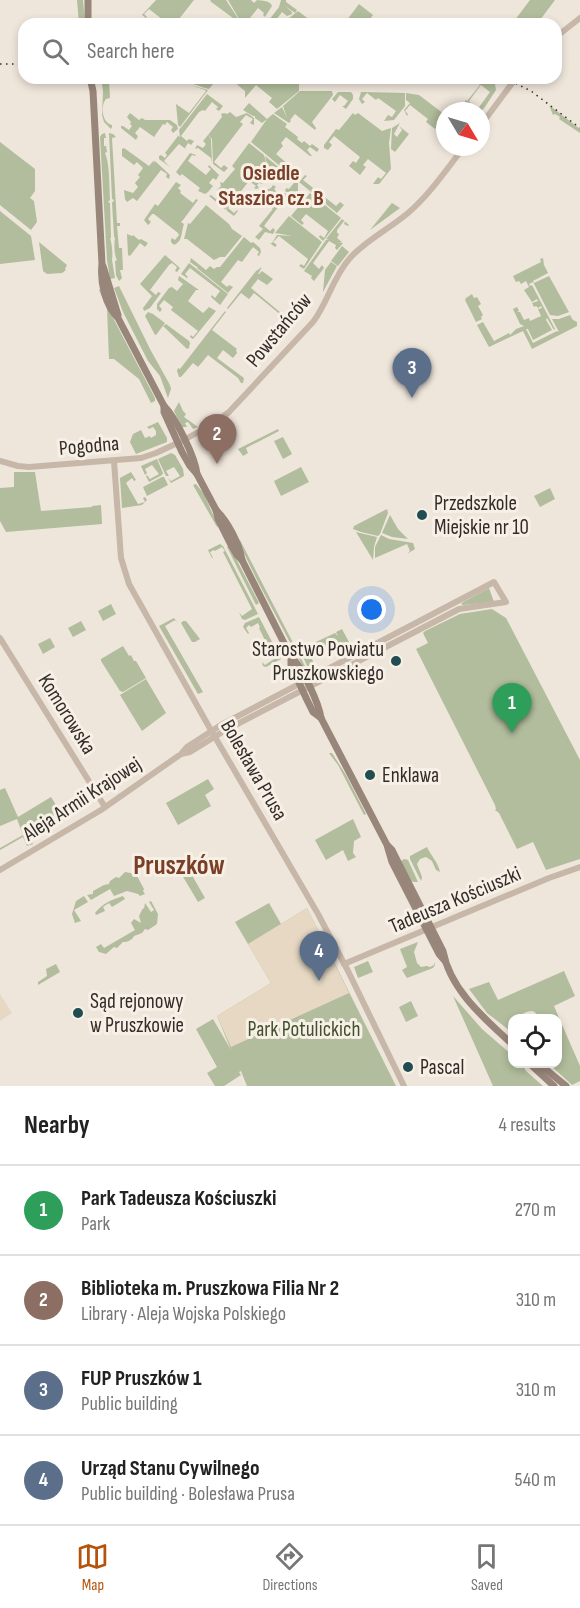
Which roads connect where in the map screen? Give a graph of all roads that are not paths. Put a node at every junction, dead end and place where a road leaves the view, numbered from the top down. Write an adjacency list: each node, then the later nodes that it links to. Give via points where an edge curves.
1 (88, 0): 2 (main road)
2 (89, 18)
3 (580, 18): 4 (street)
4 (562, 32)
5 (91, 84): 8 (main road)
6 (94, 84): 8 (main road)
7 (512, 84): 9 (street)
8 (93, 91): 11 (main road, via 102,264 118,318)
9 (490, 113)
10 (457, 156): 11 (street, Powstańców, via 416,206 349,259 318,316 244,396 220,419)
11 (181, 441): 13 (street, Pogodna, via 150,455); 18 (main road, via 190,466 223,517 296,661)
12 (0, 461): 13 (street, Pogodna, via 29,467)
13 (114, 461): 19 (street, Bolesława Prusa, via 126,578)
14 (457, 606): 14 (street, via 494,582 506,602); 16 (street); 17 (street)
15 (0, 638): 20 (street, Komorowska)
16 (338, 663): 17 (street); 18 (street)
17 (341, 670): 18 (street)
18 (304, 685): 19 (street, Aleja Armii Krajowej); 23 (main road, via 397,859)
19 (213, 733): 20 (street, Aleja Armii Krajowej); 24 (street, Bolesława Prusa)
20 (105, 807): 22 (street, Aleja Armii Krajowej)
21 (580, 867): 23 (street, Tadeusza Kościuszki)
22 (0, 870)
23 (429, 929): 24 (street, Tadeusza Kościuszki); 25 (main road, via 460,989)
24 (344, 964): 28 (street, Bolesława Prusa)
25 (508, 1039)
26 (534, 1068): 29 (main road)
27 (544, 1068): 30 (main road)
28 (404, 1086)
29 (553, 1086)
30 (566, 1086)

